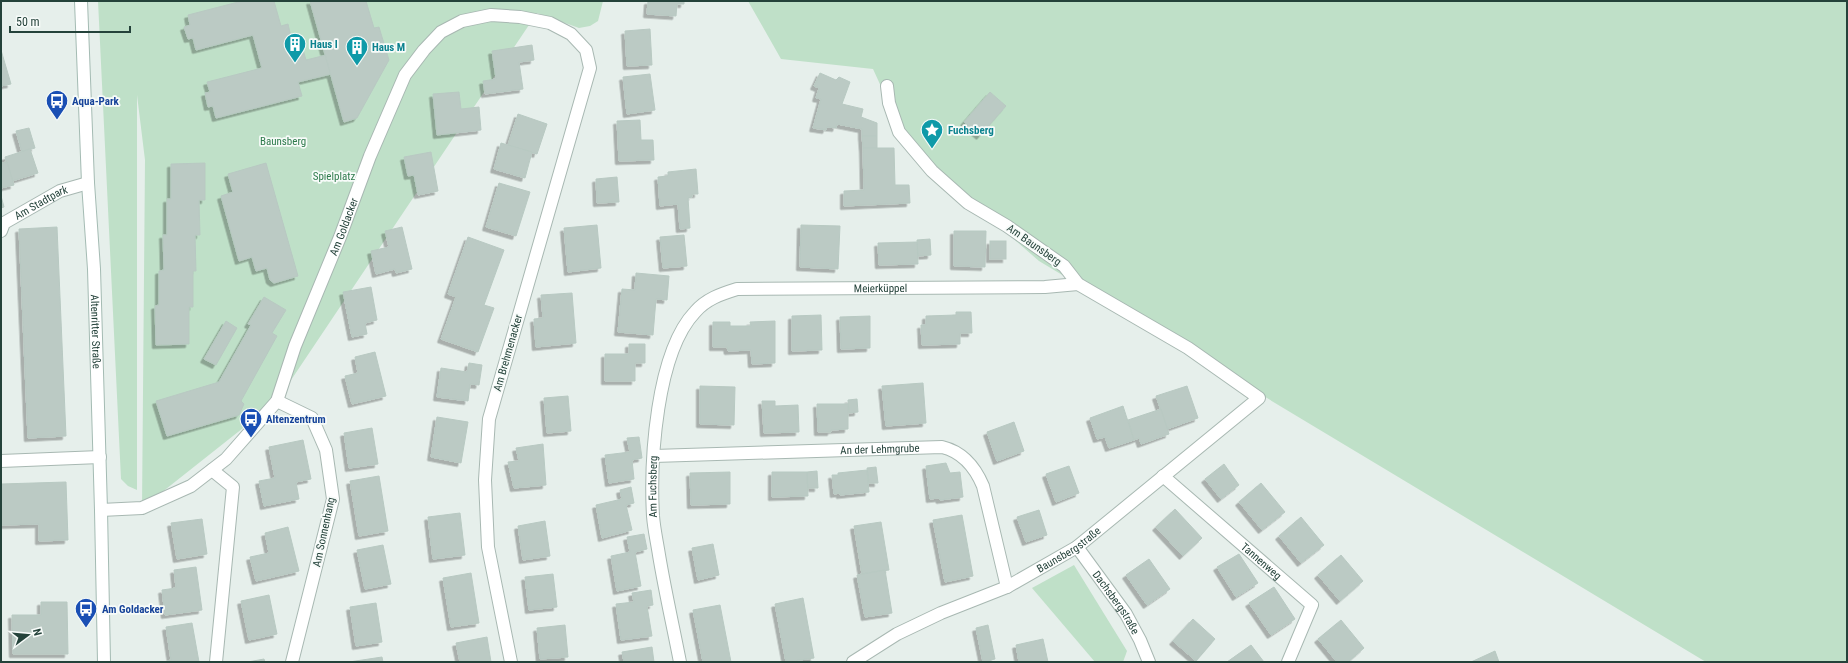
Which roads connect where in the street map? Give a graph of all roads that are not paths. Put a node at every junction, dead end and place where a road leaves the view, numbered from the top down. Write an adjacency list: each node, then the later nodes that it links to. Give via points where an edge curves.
1 (82, 1): 4 (street, Altenritter Straße)
2 (586, 50): 9 (street, Am Goldacker, via 572,34 550,23 491,15 462,21 441,32 424,50 405,75 370,156 295,346); 21 (street, Am Brehmenacker, via 590,68 489,419 485,480 488,547)
3 (887, 86): 6 (street, Am Baunsberg, via 889,103 899,132 932,171 968,203 1007,226 1064,266)
4 (88, 184): 5 (street, Am Stadtpark, via 60,191 4,224); 11 (street, Altenritter Straße, via 94,269)
5 (1, 231)
6 (1078, 284): 7 (street, Meierküppel, via 1032,287 737,289 705,302); 8 (street, Am Baunsberg, via 1188,348)
7 (692, 315): 10 (street, Am Fuchsberg, via 675,344 666,374 659,402)
8 (1259, 398): 14 (street, Baunsbergstraße)
9 (277, 401): 13 (street, Am Goldacker, via 226,460); 20 (street, Am Sonnenhang, via 312,418 326,450 333,499)
10 (654, 456): 17 (street, An der Lehmgrube, via 942,447 952,449 967,460 983,486); 22 (street, Am Fuchsberg, via 653,516)
11 (100, 457): 12 (street); 15 (street, Altenritter Straße)
12 (1, 461)
13 (212, 470): 15 (street, Am Goldacker, via 191,486 142,508); 19 (street, via 233,487)
14 (1163, 476): 16 (street, Baunsbergstraße); 25 (street, Tannenweg, via 1312,605)
15 (101, 510): 18 (street, Altenritter Straße)
16 (1077, 547): 17 (street, Baunsbergstraße); 24 (street, Dachsbergstraße, via 1126,614)
17 (1007, 587): 23 (street, Baunsbergstraße, via 923,621)
18 (104, 662)
19 (216, 662)
20 (292, 662)
21 (511, 662)
22 (680, 662)
23 (853, 662)
24 (1149, 662)
25 (1288, 662)

